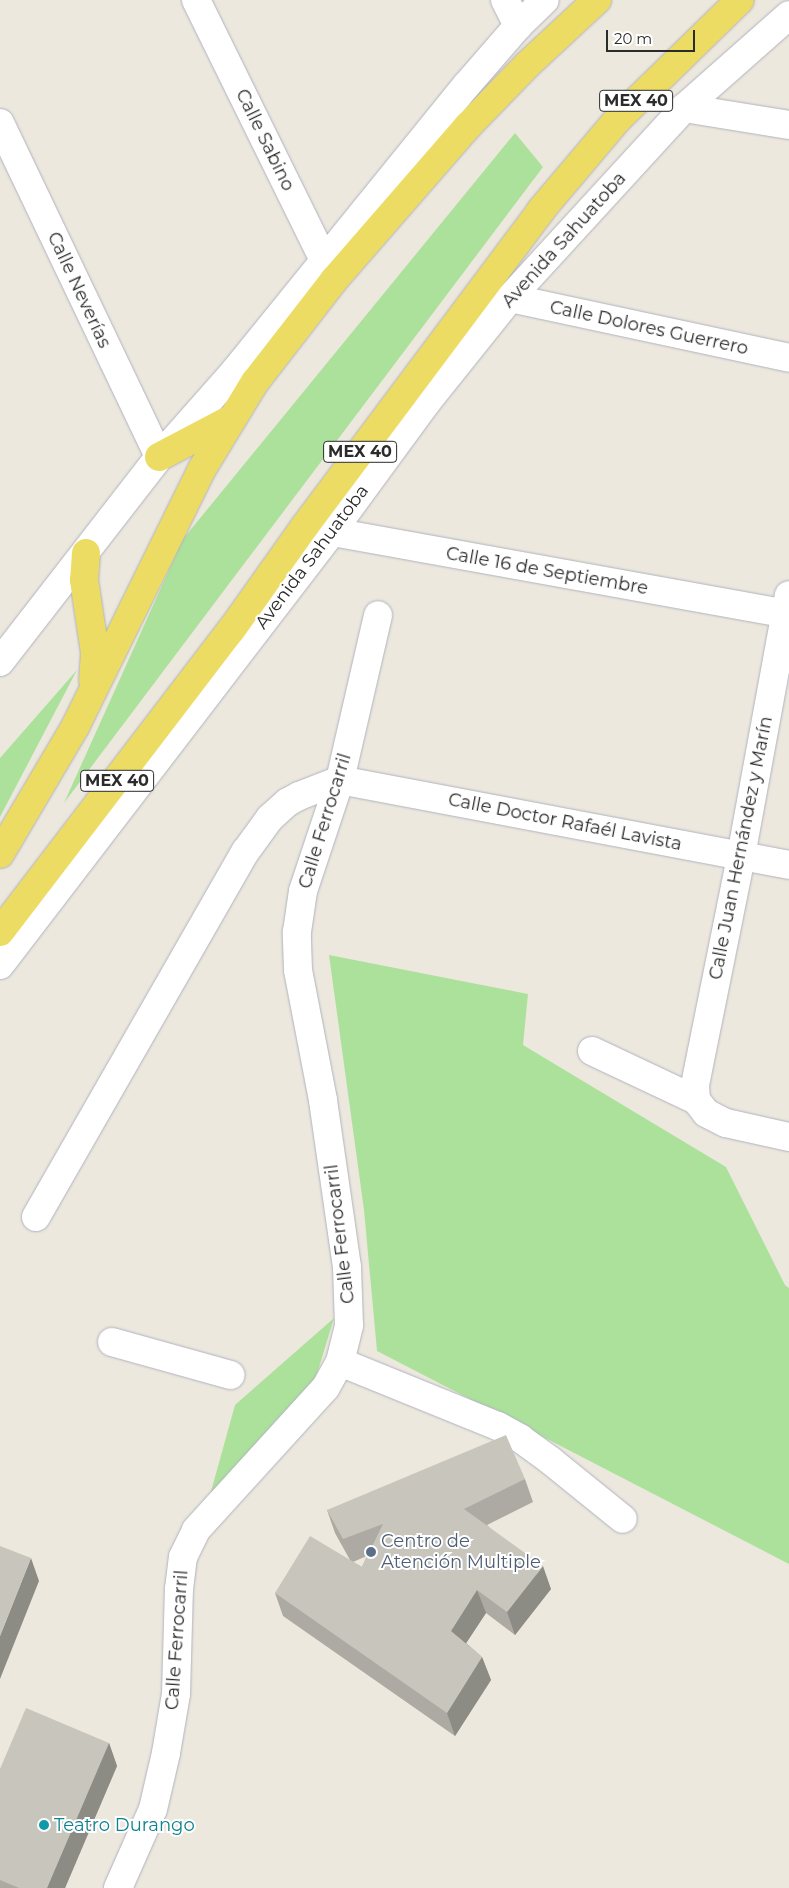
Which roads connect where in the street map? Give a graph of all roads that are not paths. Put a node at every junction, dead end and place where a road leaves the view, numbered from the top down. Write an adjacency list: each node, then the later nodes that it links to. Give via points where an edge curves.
1 (196, 0): 11 (street, Calle Sabino)
2 (505, 0): 7 (street)
3 (545, 0): 7 (street)
4 (597, 0): 11 (main road, MEX 40, via 527,65)
5 (740, 0): 16 (main road, Avenida Sahuatoba / MEX 40, via 618,119 541,210)
6 (789, 15): 8 (street, Avenida Sahuatoba)
7 (518, 26): 11 (street, via 466,86)
8 (684, 108): 10 (street); 12 (street, Avenida Sahuatoba)
9 (0, 123): 15 (street, Calle Neverías)
10 (789, 125)
11 (329, 270): 14 (main road, MEX 40); 15 (street)
12 (510, 298): 13 (street, Calle Dolores Guerrero); 17 (street, Avenida Sahuatoba, via 426,403)
13 (789, 358)
14 (231, 419): 15 (main road); 22 (main road, MEX 40, via 202,468)
15 (159, 457): 18 (street)
16 (305, 526): 17 (street, Calle 16 de Septiembre); 27 (main road, Avenida Sahuatoba / MEX 40, via 232,629)
17 (331, 533): 19 (street, Calle 16 de Septiembre); 28 (street, Avenida Sahuatoba)
18 (86, 553): 21 (street); 22 (main road, via 85,597 95,653)
19 (788, 607): 25 (street, Calle Juan Hernández y Marín)
20 (378, 615): 23 (street, Calle Ferrocarril)
21 (0, 662)
22 (92, 692): 24 (main road, MEX 40, via 75,727)
23 (340, 780): 25 (street, Calle Doctor Rafaél Lavista); 32 (street, via 288,802 270,818 246,851); 34 (street, Calle Ferrocarril, via 303,891 297,932 298,970 323,1100 347,1267 349,1325)
24 (0, 854)
25 (741, 856): 26 (street, Calle Doctor Rafaél Lavista); 30 (street, Calle Juan Hernández y Marín, via 695,1085)
26 (789, 865)
27 (0, 932)
28 (0, 966)
29 (592, 1051): 30 (street)
30 (696, 1100): 31 (street, via 706,1113 726,1123)
31 (789, 1137)
32 (36, 1217)
33 (112, 1342): 35 (street)
34 (340, 1362): 36 (street, via 498,1426 552,1461); 37 (street, Calle Ferrocarril, via 326,1387 196,1530 183,1557 176,1694 166,1753 153,1809)
35 (230, 1375)
36 (623, 1519)
37 (118, 1888)

